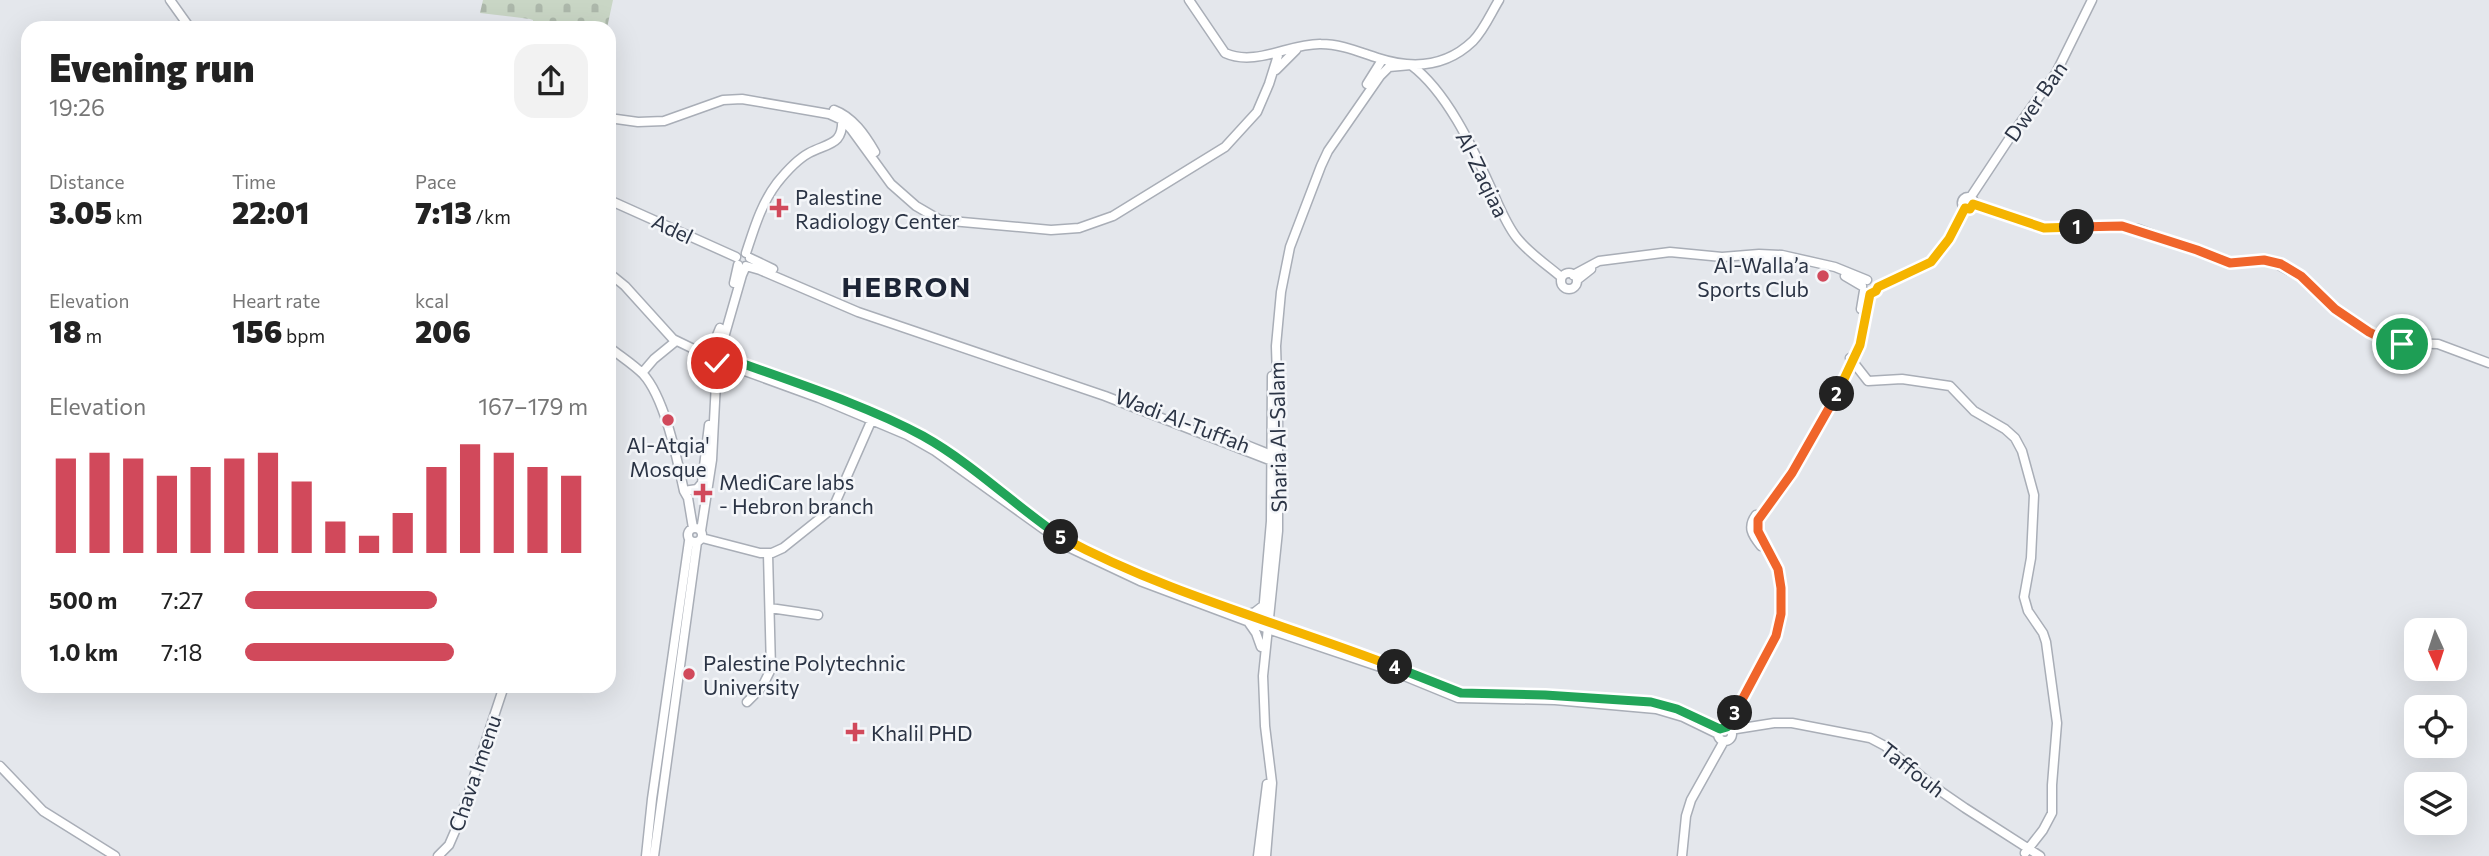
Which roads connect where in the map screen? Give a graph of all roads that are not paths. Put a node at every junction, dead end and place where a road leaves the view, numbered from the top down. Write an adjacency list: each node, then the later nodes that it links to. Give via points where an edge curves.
1 (170, 0): 5 (street)
2 (1189, 0): 8 (street, via 1226,53)
3 (1499, 0): 12 (street, via 1475,39)
4 (2092, 0): 19 (street, Dwer Ban, via 2056,74 2005,144)
5 (185, 21)
6 (1307, 46): 7 (street); 9 (street, via 1347,47); 13 (street, via 1289,55)
7 (1277, 52): 8 (street); 10 (street); 13 (street)
8 (1260, 55): 10 (street)
9 (1382, 60): 11 (street); 35 (street, Sharia Al-Salam, via 1324,148 1285,246 1271,346)
10 (1271, 65): 15 (street, via 1254,104 1223,144 1110,211 1088,221 1057,226 946,217 930,211 901,188 860,130)
11 (1411, 65): 12 (street); 14 (street, Al-Zaqiaa); 37 (street, Sharia Al-Salam, via 1389,67 1380,76 1328,151 1308,194 1281,292)
12 (1430, 65): 14 (street, via 1424,70)
13 (1272, 75): 17 (street, via 1256,111 1226,147 1113,216 1079,228 1051,230 940,220 891,184)
14 (1425, 79): 22 (street, Al-Zaqiaa, via 1473,148 1505,220 1518,239)
15 (840, 116): 16 (street, via 741,99 664,121); 17 (street); 18 (street)
16 (616, 117)
17 (858, 138): 18 (street, via 845,135)
18 (835, 142): 21 (street, via 809,153 778,182 754,226)
19 (1972, 201): 25 (street, via 1931,262); 32 (street, via 2047,228 2122,226 2230,263 2273,261 2301,276 2335,309 2382,340 2441,345)
20 (616, 203): 21 (street, Adel)
21 (743, 260): 28 (street); 36 (street, Wadi Al-Tuffah, via 859,307 1075,380); 37 (street, Wadi Al-Tuffah, via 858,312)
22 (1561, 278): 23 (street, via 1567,273); 23 (street, via 1567,290 1574,288)
23 (1575, 278): 26 (street, via 1600,261 1674,252 1722,257 1759,254 1835,267)
24 (616, 279): 27 (street)
25 (1878, 287): 26 (street, via 1876,291); 26 (street, via 1874,280)
26 (1866, 288): 31 (street, via 1860,345)
27 (676, 341): 30 (street); 33 (street)
28 (717, 346): 30 (street); 30 (street, via 707,350)
29 (616, 353): 33 (street)
30 (715, 360): 34 (street); 38 (street, via 703,477 697,489); 39 (street, via 712,460)
31 (1851, 360): 50 (street, via 1792,473 1758,520 1758,531 1778,569 1779,624); 52 (street, via 1873,382 1902,379 1950,386 1974,411 2010,433 2022,451 2034,495 2024,597 2046,642 2057,723 2052,813)
32 (2489, 363)
33 (642, 373): 38 (street, via 668,427)
34 (873, 417): 40 (street, via 834,508 783,548); 44 (street, via 946,451 1084,549)
35 (1272, 442): 36 (street); 37 (street, Sharia Al-Salam)
36 (1260, 450): 37 (street, Wadi Al-Tuffah)
37 (1274, 459): 41 (street, Sharia Al-Salam); 45 (street, Sharia Al-Salam, via 1278,531)
38 (684, 491): 39 (street)
39 (695, 535): 40 (street); 55 (street); 56 (street)
40 (768, 554): 42 (street)
41 (1264, 605): 44 (street); 45 (street, Sharia Al-Salam)
42 (770, 608): 43 (street); 49 (street, via 771,670)
43 (818, 615)
44 (1247, 618): 45 (street); 47 (street)
45 (1265, 625): 46 (street); 47 (street, Sharia Al-Salam); 50 (street, via 1385,663 1452,691 1651,702 1677,709)
46 (1283, 634): 47 (street); 50 (street, via 1458,698 1530,698 1656,709)
47 (1264, 644): 57 (street, Sharia Al-Salam, via 1259,702 1267,783); 58 (street, Sharia Al-Salam, via 1272,789)
48 (502, 693): 54 (street, Chava Imenu, via 459,822 449,845)
49 (747, 702)
50 (1724, 733): 52 (street, via 1787,728 1871,743 1930,789); 59 (street, via 1690,800)
51 (0, 766): 53 (street, via 43,811)
52 (2028, 853): 60 (street)
53 (115, 856)
54 (438, 856)
55 (646, 856)
56 (654, 856)
57 (1258, 856)
58 (1266, 856)
59 (1682, 856)
60 (2040, 856)

